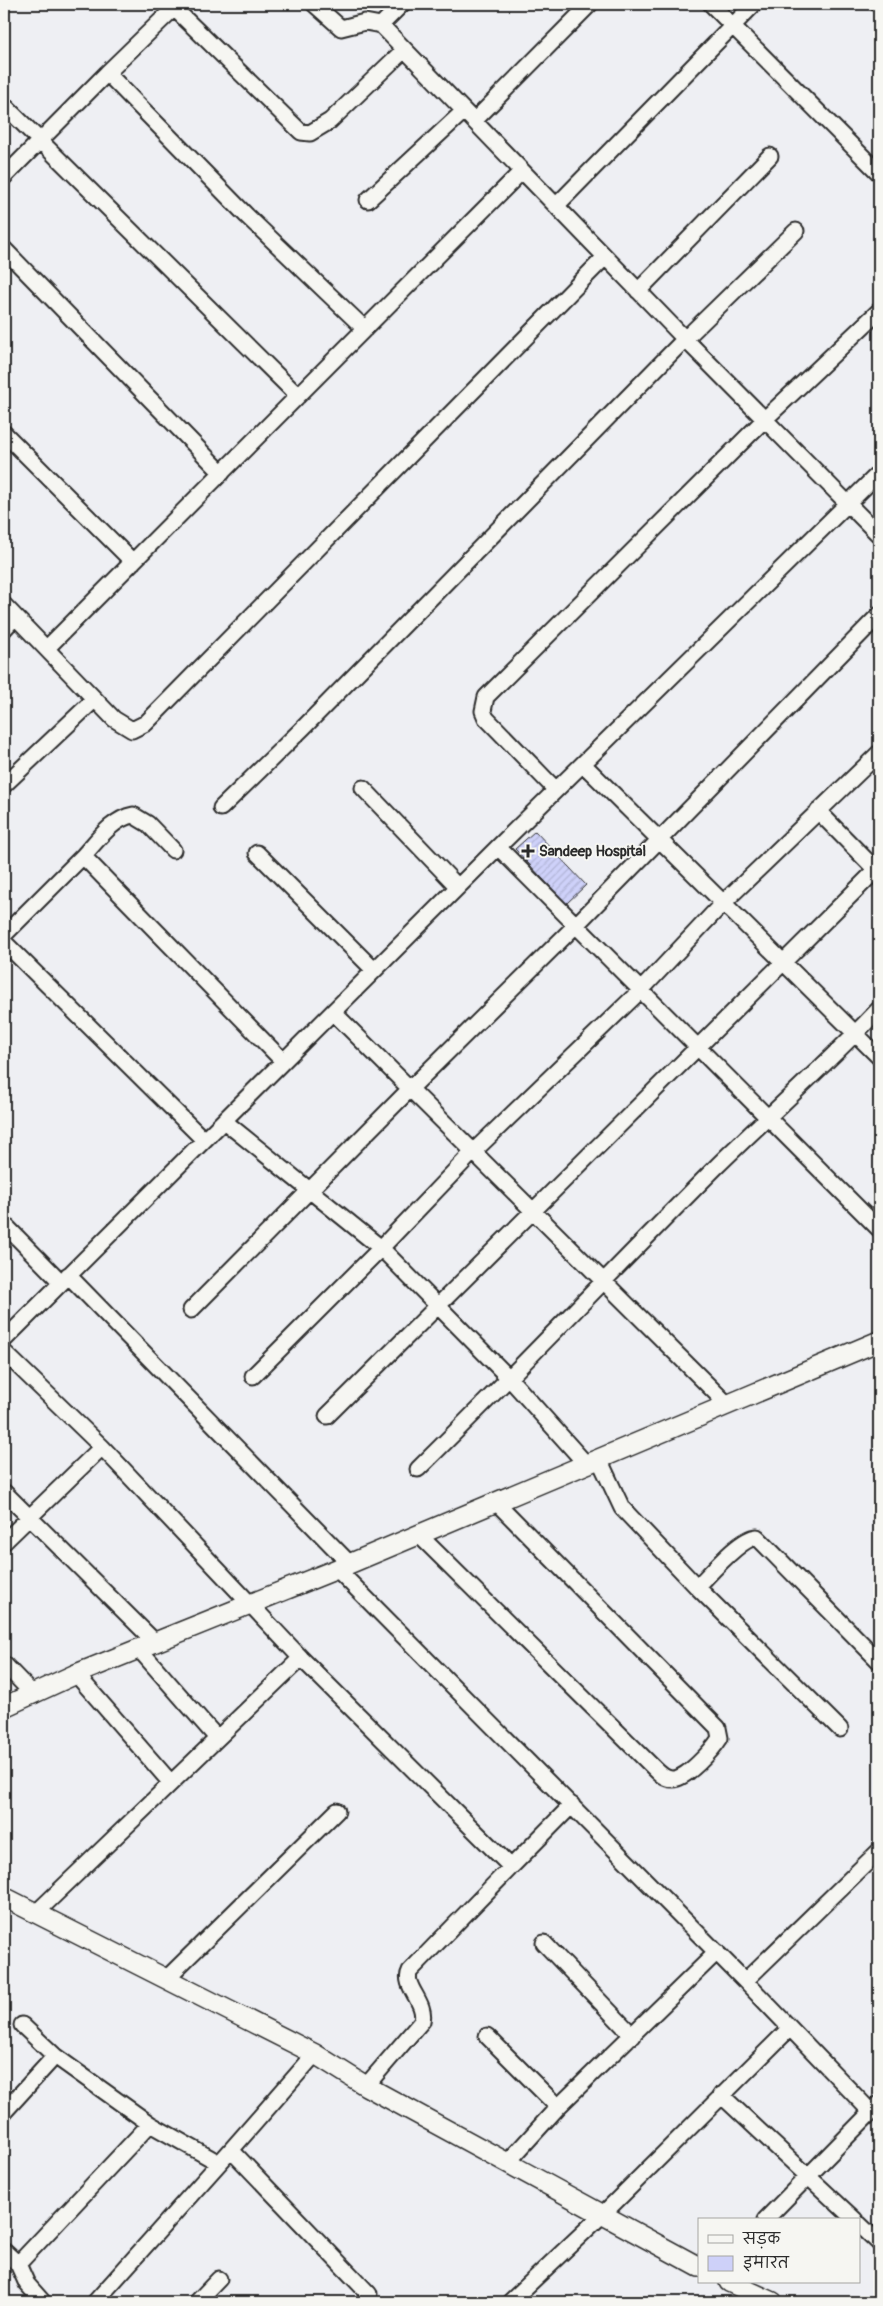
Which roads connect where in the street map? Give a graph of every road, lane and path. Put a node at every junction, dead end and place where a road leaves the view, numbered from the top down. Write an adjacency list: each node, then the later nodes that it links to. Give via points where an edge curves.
1 (314, 4): 7 (street, via 341,28 365,22)
2 (402, 4): 7 (street)
3 (590, 4): 12 (street)
4 (711, 4): 8 (street)
5 (754, 4): 8 (street)
6 (172, 6): 9 (street, via 301,132 310,132 330,121); 10 (street)
7 (381, 25): 9 (street)
8 (734, 26): 16 (street); 19 (street)
9 (404, 50): 12 (street)
10 (107, 73): 13 (street); 25 (street, via 247,216)
11 (4, 105): 13 (street)
12 (469, 116): 15 (street); 18 (street)
13 (40, 141): 17 (street); 27 (street)
14 (770, 156): 23 (street)
15 (522, 171): 19 (street); 25 (street)
16 (879, 173)
17 (4, 177)
18 (368, 200)
19 (556, 206): 22 (street)
20 (796, 231): 26 (street)
21 (4, 249): 30 (street)
22 (605, 257): 23 (street); 40 (street, via 146,723 132,730 124,727)
23 (638, 291): 26 (street)
24 (879, 311): 28 (street)
25 (365, 329): 27 (street)
26 (685, 339): 28 (street); 46 (street)
27 (298, 396): 30 (street)
28 (765, 419): 32 (street); 45 (street, via 486,697 483,711 486,718)
29 (4, 433): 34 (street)
30 (222, 472): 34 (street)
31 (879, 473): 32 (street)
32 (848, 504): 33 (street); 42 (street)
33 (879, 535)
34 (133, 562): 39 (street)
35 (4, 605): 37 (street)
36 (879, 615): 48 (street)
37 (16, 617): 38 (street); 39 (street)
38 (4, 629)
39 (47, 648): 40 (street)
40 (94, 700): 43 (street)
41 (879, 753): 47 (street)
42 (583, 764): 45 (street); 48 (street)
43 (4, 785)
44 (363, 788): 54 (street)
45 (556, 790): 49 (street)
46 (221, 808)
47 (818, 811): 53 (street); 55 (street)
48 (660, 840): 55 (street); 56 (street)
49 (498, 847): 54 (street); 56 (street)
50 (173, 850): 52 (street, via 148,824 133,815 118,820)
51 (257, 853): 60 (street)
52 (83, 856): 57 (street); 67 (street)
53 (878, 870): 59 (street)
54 (458, 886): 60 (street)
55 (723, 903): 59 (street); 61 (street)
56 (576, 925): 61 (street); 68 (street)
57 (4, 935)
58 (4, 942): 71 (street)
59 (783, 963): 64 (street); 65 (street)
60 (374, 970): 63 (street)
61 (641, 990): 65 (street); 72 (street)
62 (879, 1009): 64 (street)
63 (332, 1012): 67 (street); 68 (street)
64 (855, 1034): 66 (street); 69 (street)
65 (698, 1047): 69 (street); 74 (street)
66 (879, 1057)
67 (283, 1061): 70 (street)
68 (410, 1089): 72 (street); 73 (street)
69 (767, 1117): 76 (street); 79 (street)
70 (224, 1120): 71 (street); 73 (street)
71 (204, 1140): 78 (street)
72 (473, 1152): 74 (street); 77 (street)
73 (310, 1191): 77 (street); 81 (street)
74 (533, 1211): 79 (street); 80 (street)
75 (4, 1224): 78 (street)
76 (879, 1230)
77 (381, 1248): 80 (street); 85 (street)
78 (64, 1279): 82 (street); 97 (street)
79 (603, 1281): 86 (street); 87 (street)
80 (438, 1306): 86 (street); 88 (street)
81 (191, 1310)
82 (4, 1340)
83 (879, 1341): 87 (street)
84 (4, 1352): 89 (street)
85 (253, 1376)
86 (510, 1379): 90 (street); 91 (street)
87 (728, 1405): 90 (street)
88 (327, 1416)
89 (102, 1447): 94 (street); 99 (street)
90 (592, 1462): 93 (street); 98 (street, via 622,1508)
91 (418, 1469)
92 (4, 1492): 94 (street)
93 (496, 1502): 95 (street); 95 (street, via 718,1728 720,1738 715,1746 685,1775 670,1779 655,1769)
94 (30, 1517): 96 (street); 100 (street)
95 (419, 1535): 97 (street)
96 (4, 1542)
97 (344, 1567): 99 (street); 110 (street)
98 (697, 1587): 102 (street, via 740,1545 757,1537); 107 (street)
99 (250, 1604): 100 (street); 101 (street)
100 (147, 1646): 104 (street); 108 (street)
101 (302, 1658): 108 (street); 113 (street)
102 (879, 1661)
103 (4, 1664): 105 (street)
104 (76, 1674): 105 (street); 109 (street)
105 (34, 1695): 106 (street)
106 (4, 1707)
107 (840, 1729)
108 (218, 1738): 109 (street)
109 (171, 1783): 115 (street)
110 (572, 1805): 113 (street); 117 (street)
111 (337, 1811): 118 (street)
112 (879, 1851): 119 (street)
113 (511, 1867): 126 (street, via 410,1970 408,1980 421,2005 422,2022)
114 (4, 1896): 115 (street)
115 (36, 1913): 118 (street)
116 (544, 1943): 123 (street)
117 (717, 1952): 119 (street); 123 (street)
118 (166, 1979): 124 (street)
119 (745, 1980): 121 (street)
120 (22, 2025): 125 (street)
121 (790, 2028): 127 (street); 128 (street)
122 (487, 2036): 129 (street)
123 (633, 2036): 129 (street)
124 (315, 2054): 126 (street); 132 (street)
125 (54, 2056): 130 (street); 131 (street)
126 (366, 2086): 133 (street)
127 (721, 2094): 135 (street); 136 (street)
128 (877, 2107): 135 (street)
129 (558, 2108): 133 (street)
130 (4, 2112)
131 (150, 2124): 134 (street); 142 (street)
132 (231, 2150): 134 (street); 146 (street)
133 (508, 2162): 136 (street)
134 (219, 2163): 149 (street)
135 (808, 2175): 137 (street); 138 (street)
136 (604, 2213): 143 (street); 151 (street)
137 (766, 2218)
138 (853, 2218)
139 (860, 2225): 140 (street)
140 (879, 2243)
141 (4, 2251): 142 (street)
142 (18, 2264): 148 (street, via 27,2284)
143 (698, 2266)
144 (220, 2279): 150 (street)
145 (732, 2284): 147 (street)
146 (369, 2294)
147 (759, 2300)
148 (43, 2302)
149 (95, 2302)
150 (197, 2302)
151 (510, 2302)

